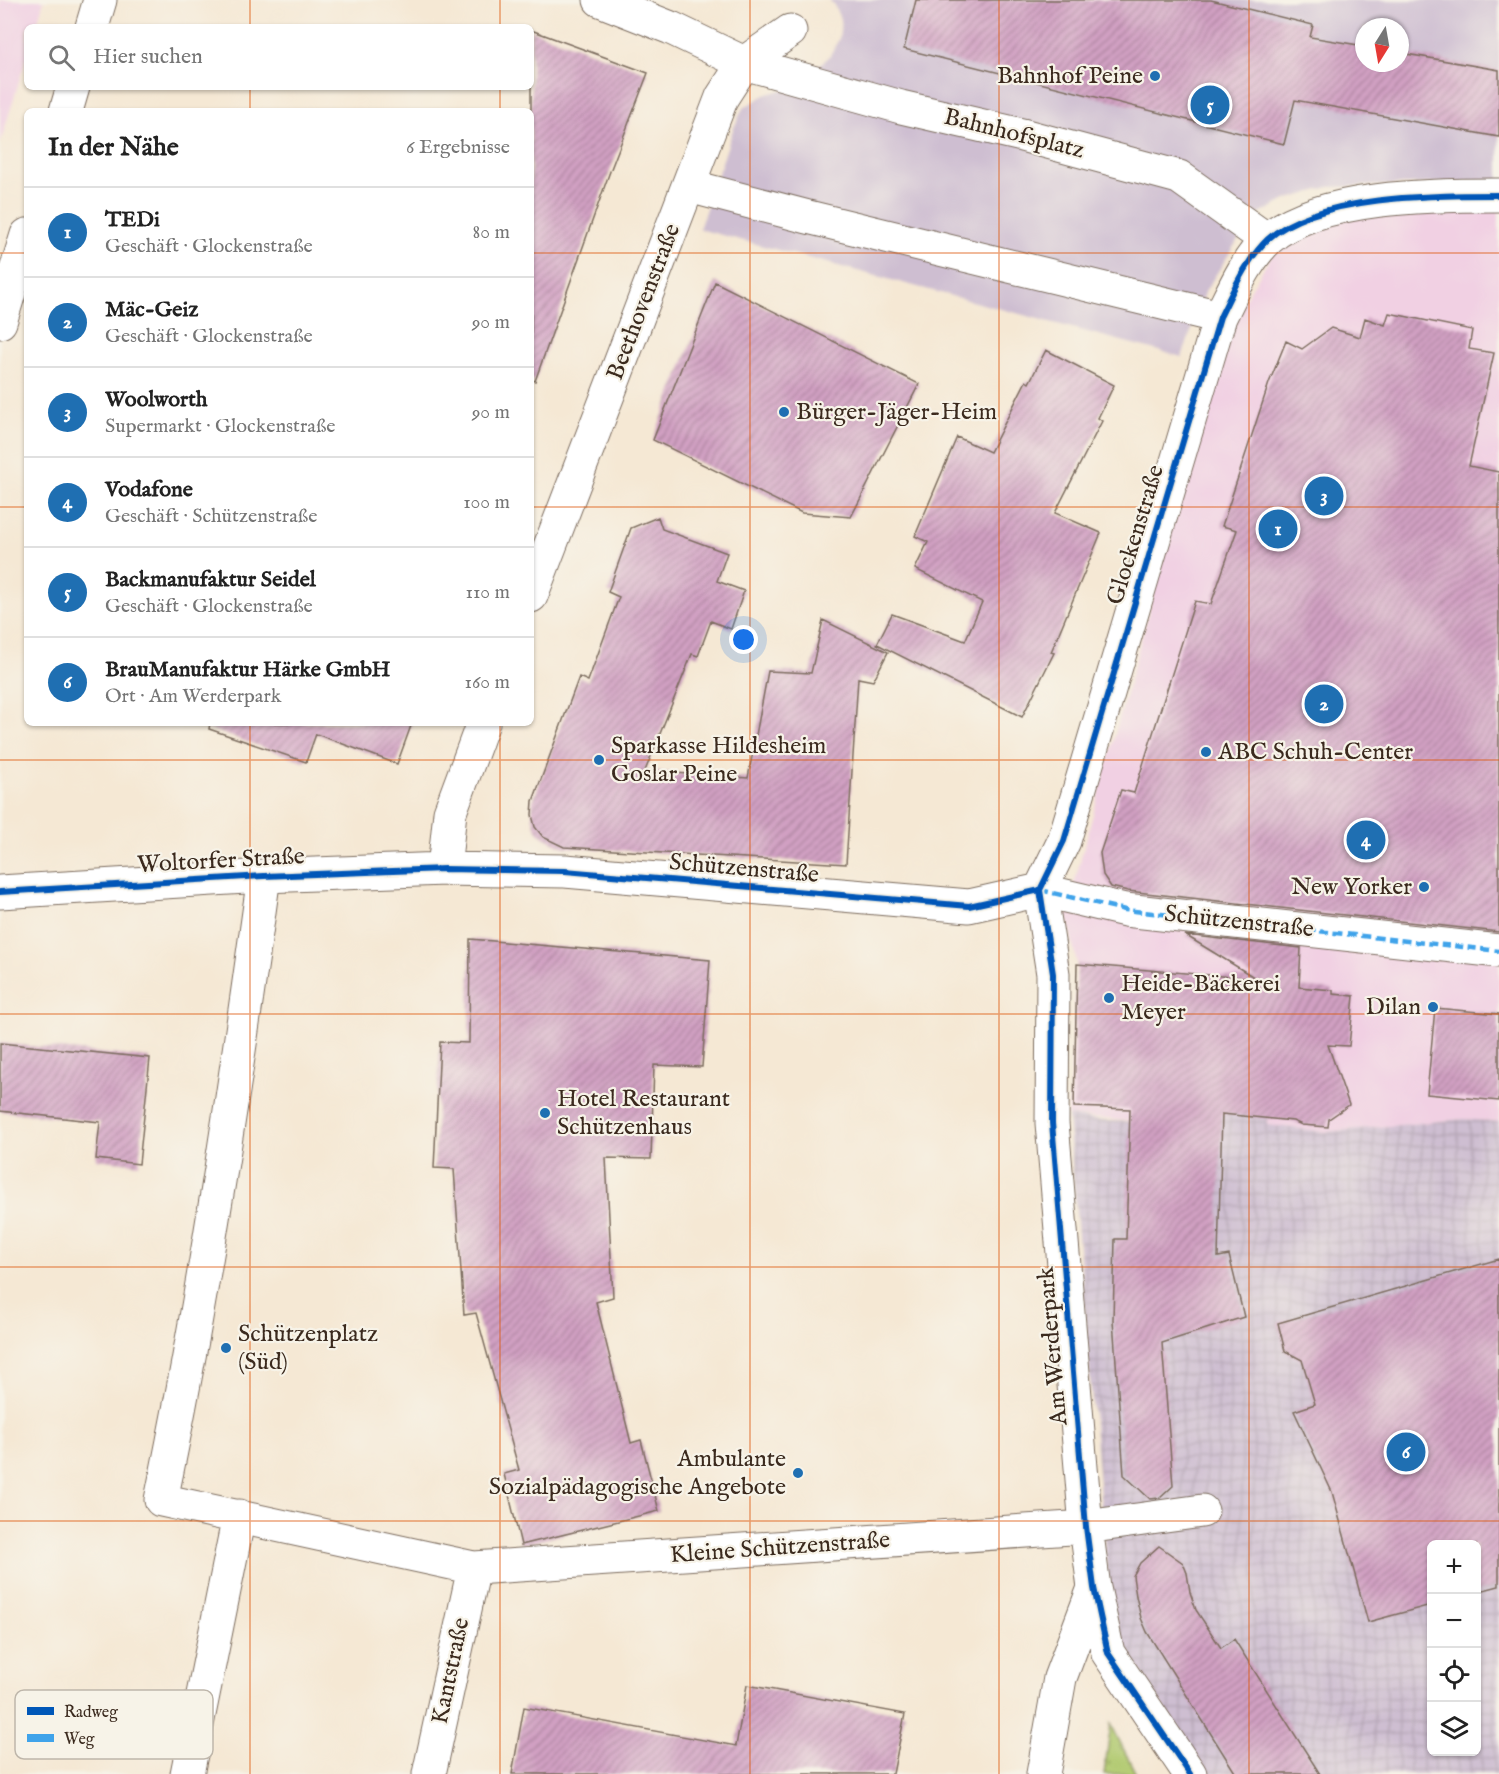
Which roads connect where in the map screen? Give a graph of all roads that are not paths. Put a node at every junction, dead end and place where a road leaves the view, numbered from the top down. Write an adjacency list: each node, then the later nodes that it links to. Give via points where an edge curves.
1 (100, 0): 3 (street)
2 (600, 0): 5 (street, Bahnhofsplatz)
3 (93, 24)
4 (790, 31): 5 (street, Beethovenstraße)
5 (744, 63): 8 (street, Beethovenstraße, via 722,97); 10 (street, Bahnhofsplatz, via 1179,177)
6 (72, 90): 7 (street)
7 (67, 108)
8 (689, 186): 12 (street); 14 (street, Beethovenstraße)
9 (1499, 195): 10 (street, Glockenstraße, via 1443,195 1336,207 1305,218)
10 (1267, 240): 12 (street, Glockenstraße, via 1247,265)
11 (24, 245): 13 (street)
12 (1220, 317): 18 (street, Glockenstraße, via 1064,842)
13 (0, 322)
14 (534, 588)
15 (482, 726): 16 (street, via 450,812)
16 (444, 869): 17 (street, Woltorfer Straße); 18 (street, Schützenstraße, via 565,872 969,906)
17 (264, 876): 19 (street, Woltorfer Straße); 22 (street, Kleine Schützenstraße, via 219,1181 161,1500)
18 (1040, 890): 20 (street, Schützenstraße, via 1125,910); 23 (street, Am Werderpark, via 1053,974 1053,1123)
19 (0, 892)
20 (1499, 951)
21 (1202, 1511): 23 (street, Kleine Schützenstraße)
22 (239, 1516): 24 (street, Kleine Schützenstraße); 26 (street)
23 (1086, 1527): 24 (street, Kleine Schützenstraße); 25 (street, Am Werderpark)
24 (474, 1568): 29 (street, Kantstraße)
25 (1094, 1588): 30 (street, via 1060,1678); 31 (street, Am Werderpark, via 1108,1653)
26 (204, 1690)
27 (190, 1759): 28 (street)
28 (187, 1774)
29 (429, 1774)
30 (1043, 1774)
31 (1190, 1774)

